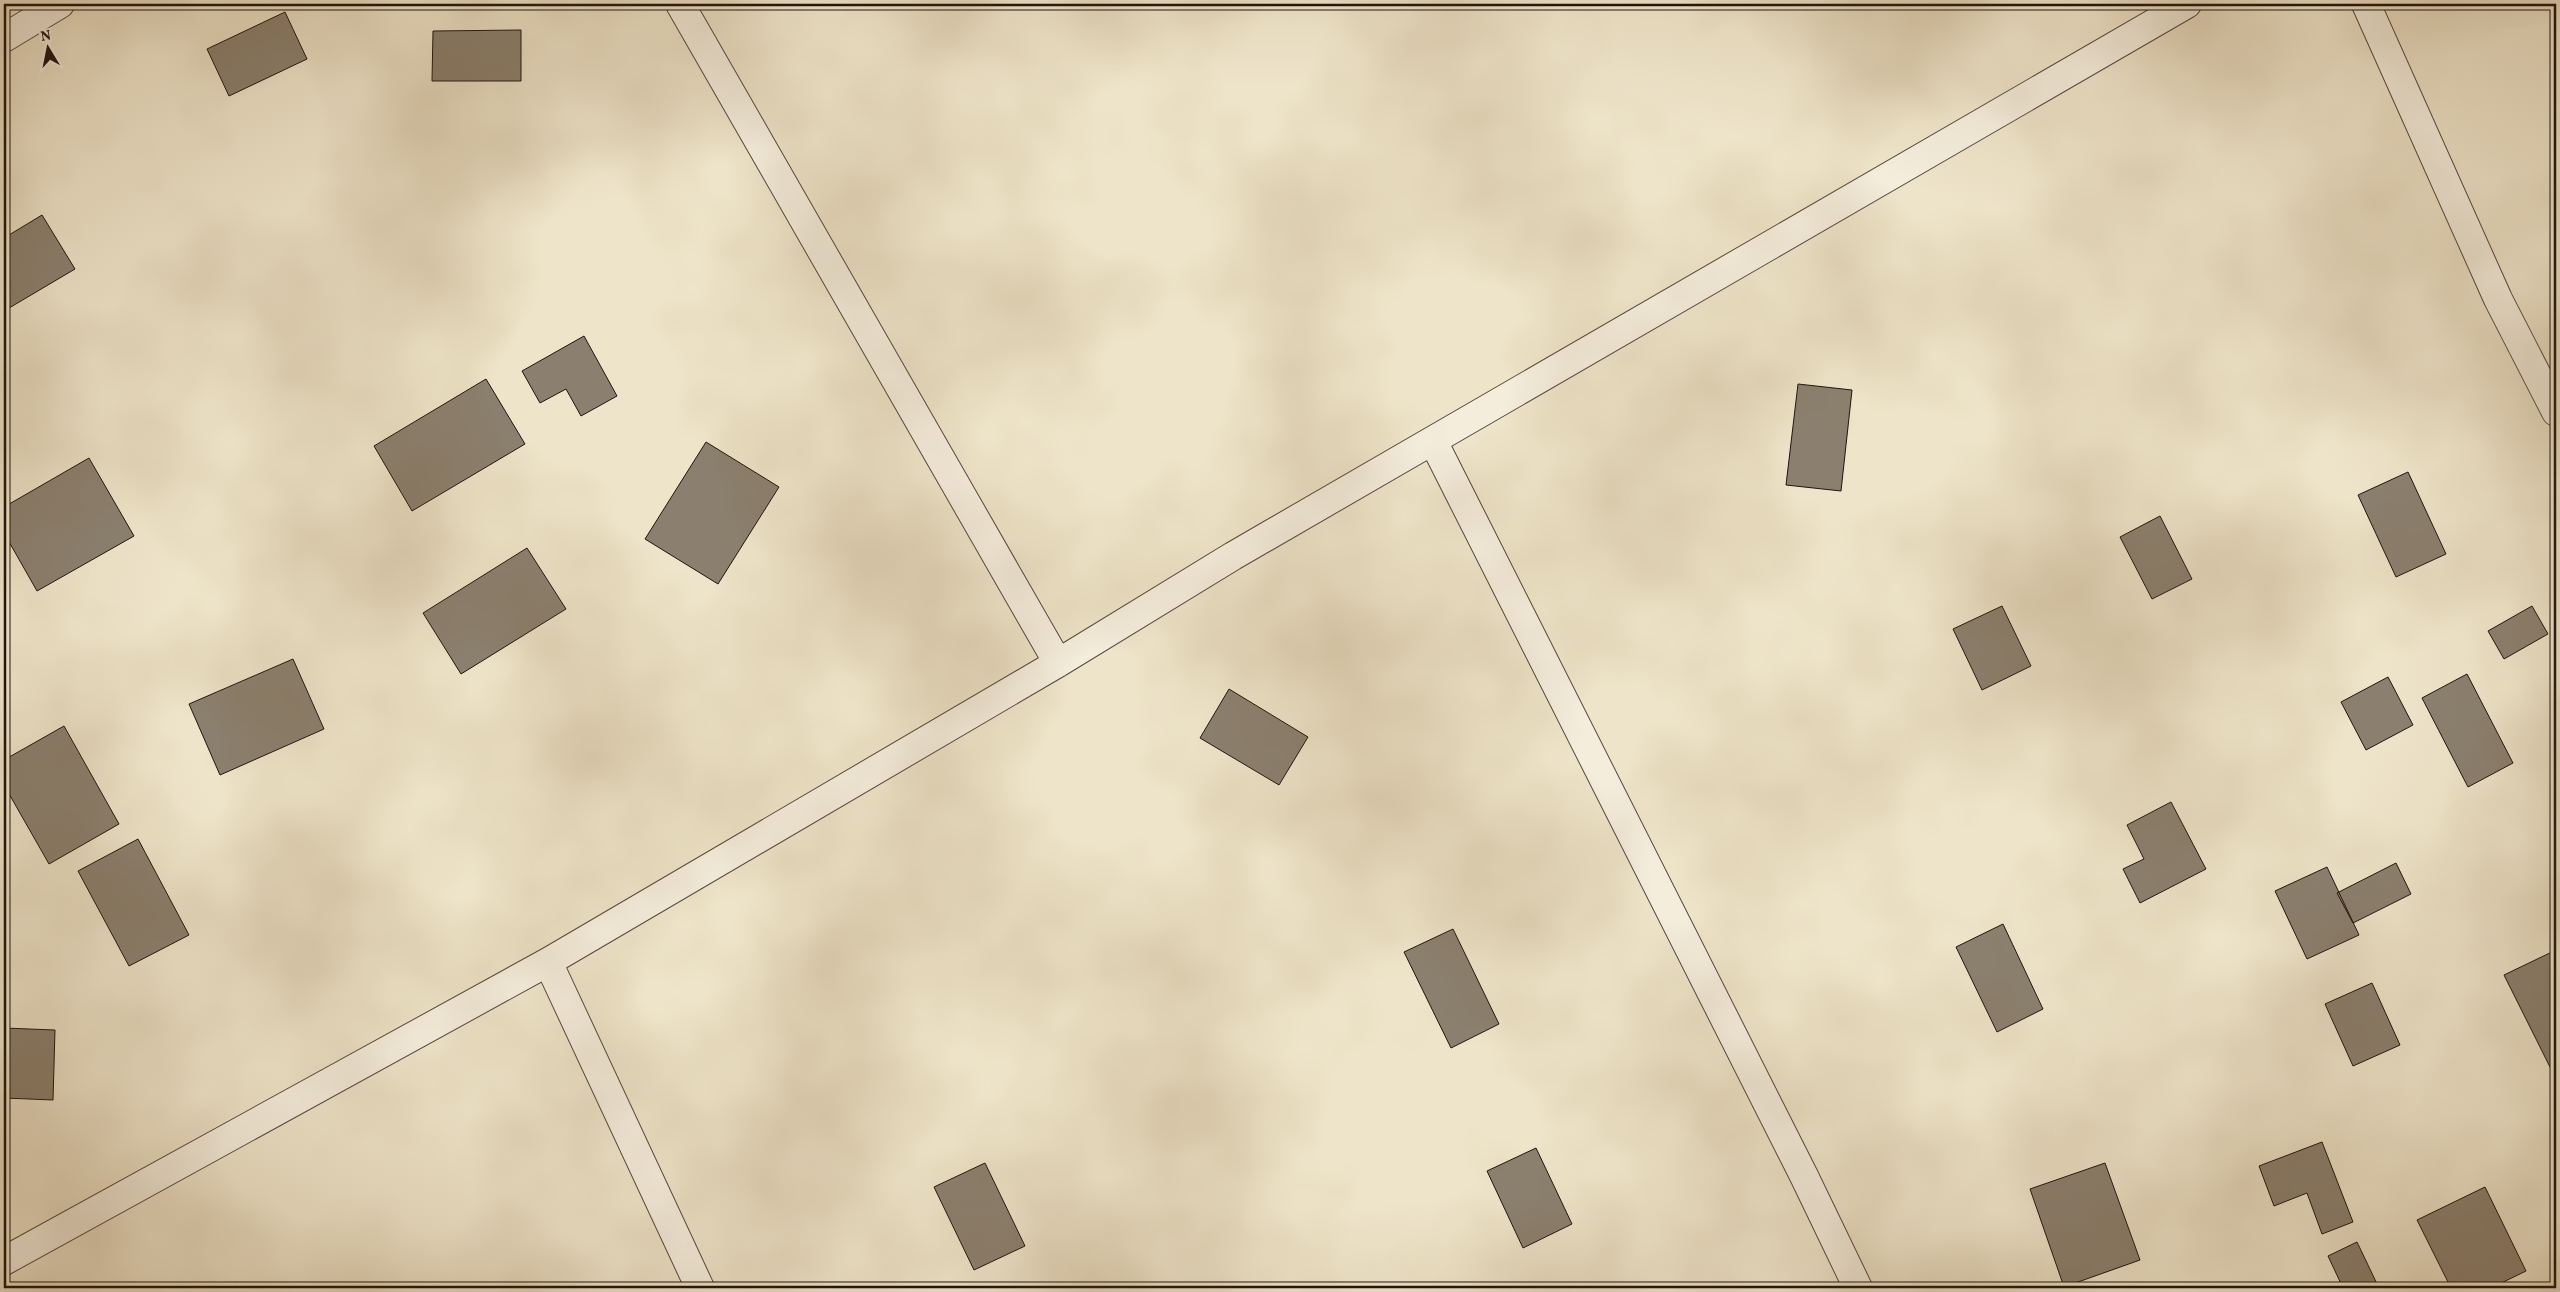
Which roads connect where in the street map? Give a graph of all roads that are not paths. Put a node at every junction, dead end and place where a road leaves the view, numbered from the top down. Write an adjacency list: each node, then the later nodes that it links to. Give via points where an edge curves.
1 (60, 4): 5 (street)
2 (680, 4): 8 (street)
3 (2186, 4): 7 (street)
4 (2366, 4): 6 (street, via 2498,299)
5 (4, 38)
6 (2556, 412)
7 (1433, 441): 8 (street); 12 (street)
8 (1058, 662): 9 (street)
9 (548, 962): 10 (street); 11 (street)
10 (4, 1260)
11 (700, 1288)
12 (1858, 1288)

